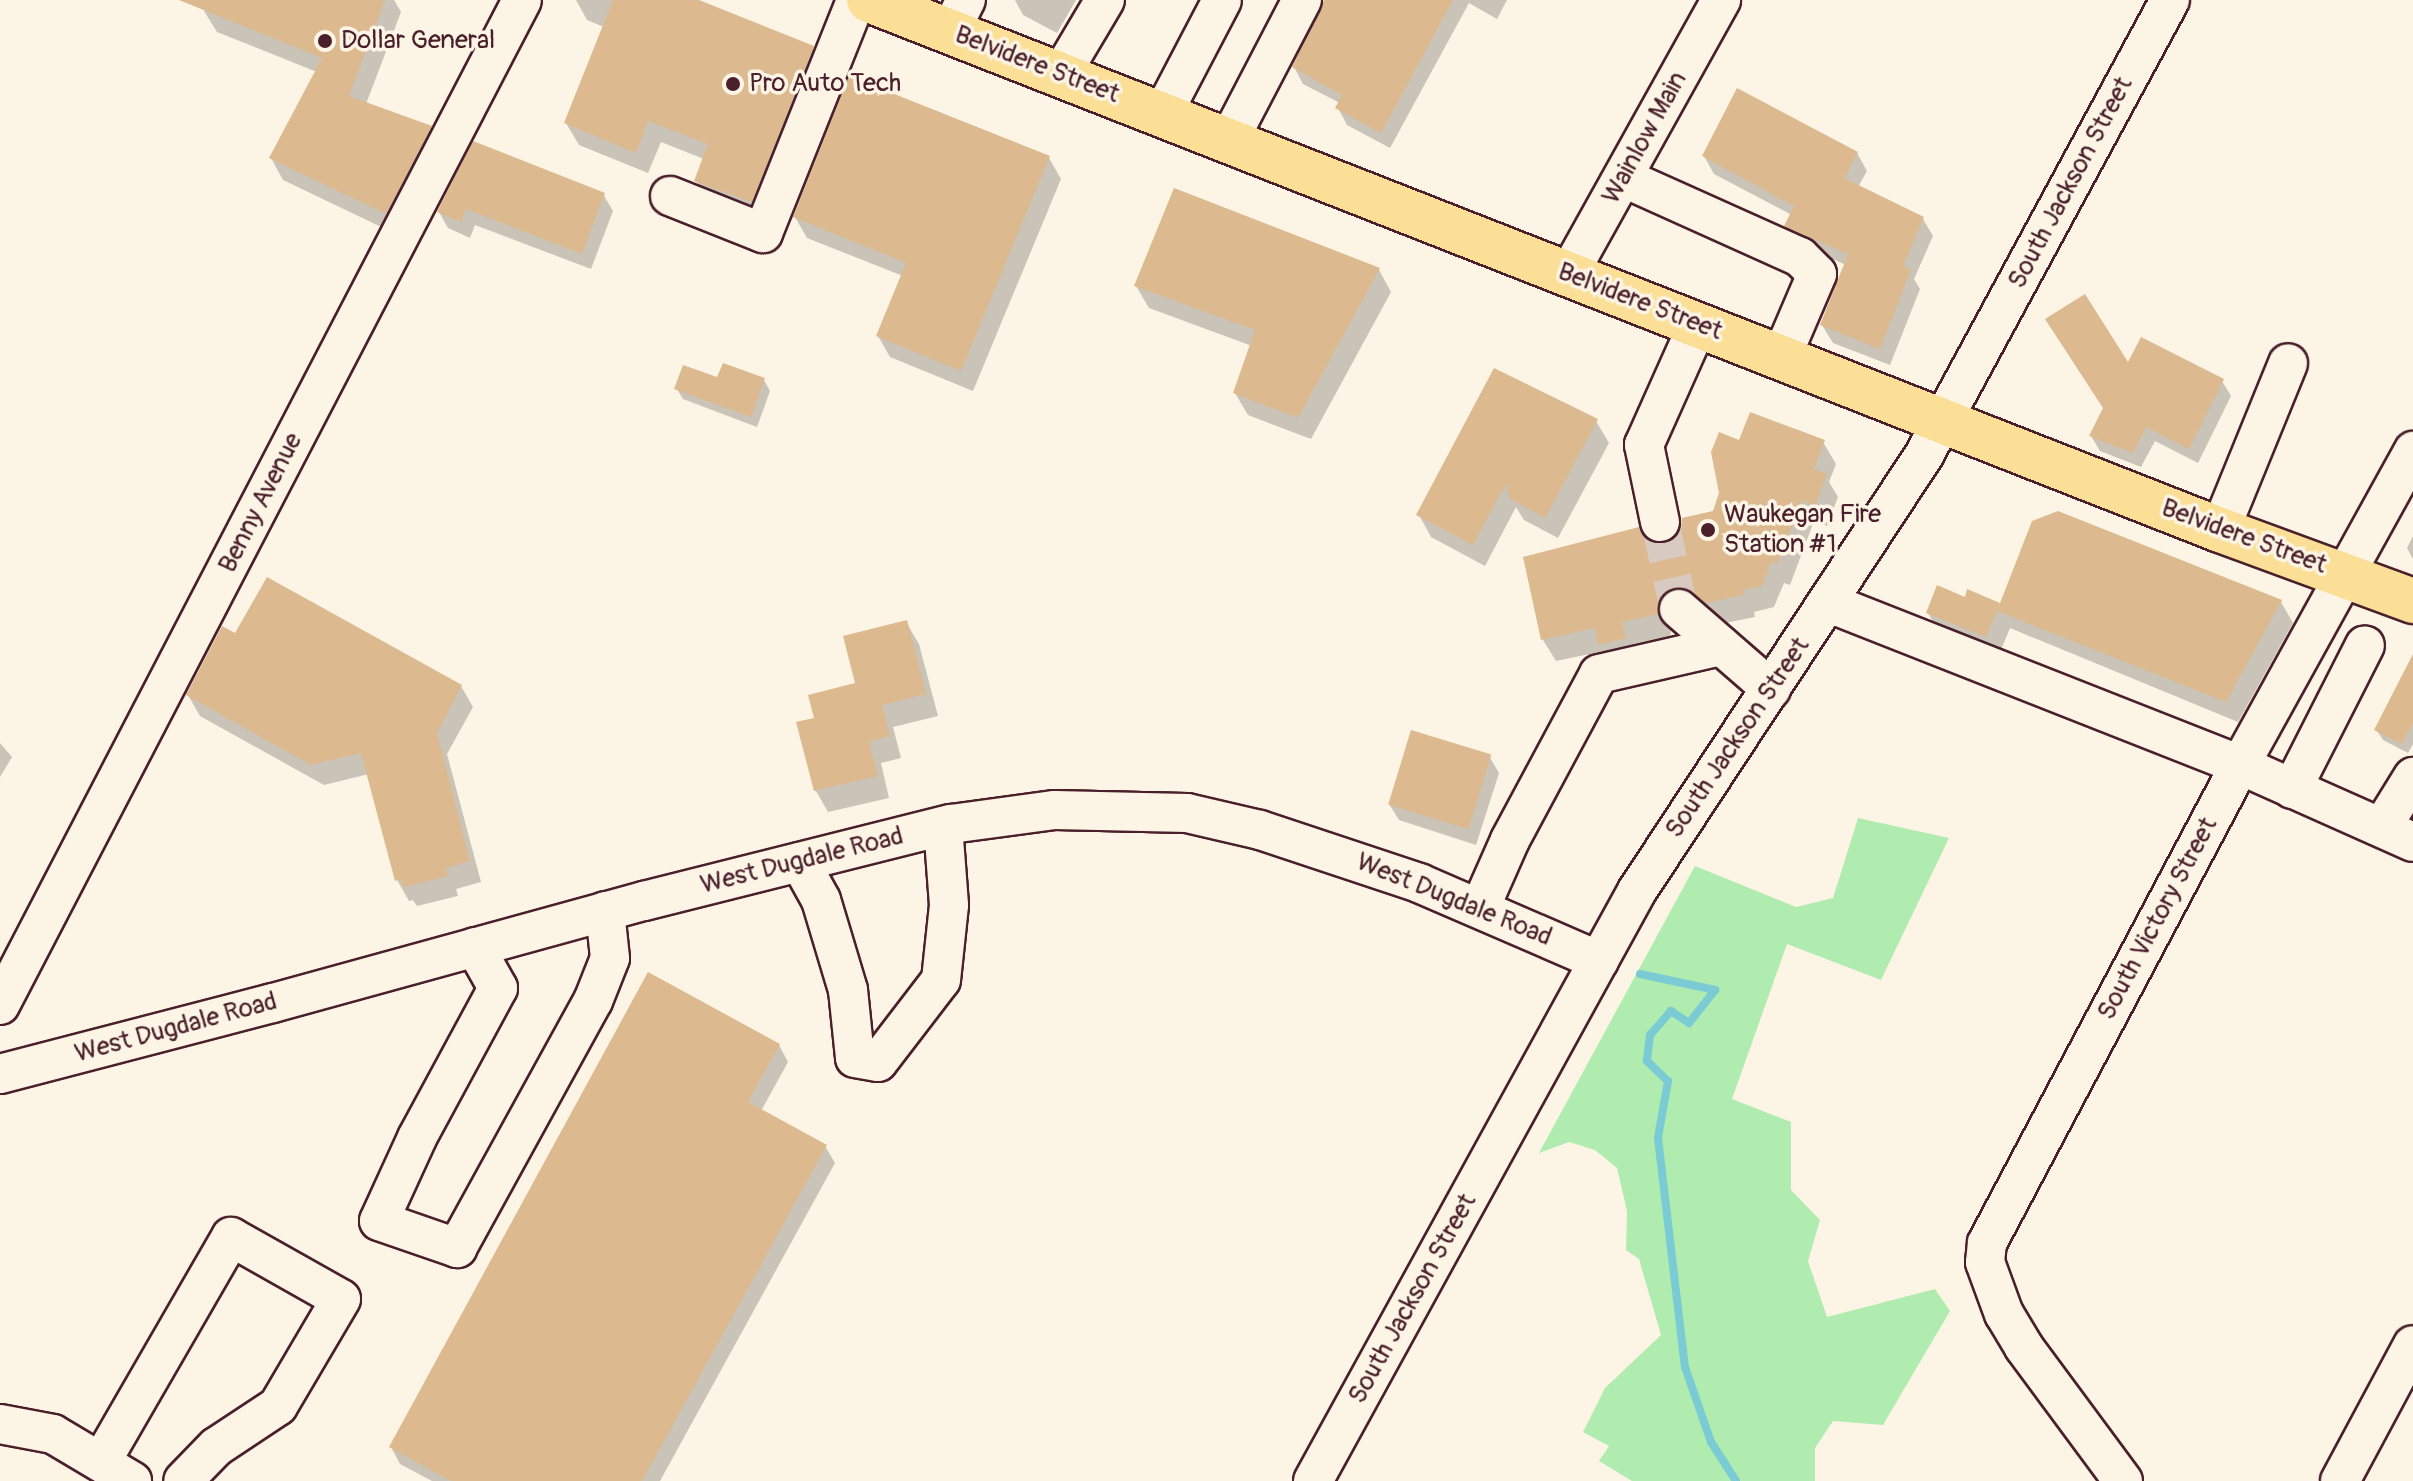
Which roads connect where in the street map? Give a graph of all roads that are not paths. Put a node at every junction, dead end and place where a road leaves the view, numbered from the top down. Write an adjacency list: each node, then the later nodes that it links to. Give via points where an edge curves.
1 (522, 0): 40 (street, Benny Avenue)
2 (856, 0): 14 (street, via 763,233)
3 (869, 0): 9 (main road, Belvidere Street)
4 (1105, 0): 10 (street)
5 (1222, 0): 11 (street)
6 (1302, 0): 12 (street)
7 (1721, 0): 13 (street, Wainlow Main)
8 (2170, 0): 19 (street, South Jackson Street)
9 (958, 15): 10 (main road, Belvidere Street)
10 (1061, 74): 11 (main road, Belvidere Street)
11 (1163, 113): 12 (main road, Belvidere Street)
12 (1229, 140): 15 (main road, Belvidere Street)
13 (1624, 178): 15 (street, Wainlow Main); 17 (street, via 1800,257 1817,274)
14 (670, 196)
15 (1568, 275): 16 (main road, Belvidere Street)
16 (1698, 324): 17 (main road, Belvidere Street); 21 (street, via 1644,445)
17 (1781, 358): 19 (main road, Belvidere Street)
18 (2288, 363): 22 (street)
19 (1942, 421): 22 (main road, Belvidere Street); 25 (street, South Jackson Street)
20 (2413, 451): 23 (street, South Victory Street)
21 (1660, 522)
22 (2220, 530): 23 (main road, Belvidere Street)
23 (2346, 575): 24 (main road, Belvidere Street); 30 (street, South Victory Street)
24 (2413, 601)
25 (1829, 603): 29 (street, South Jackson Street); 30 (street)
26 (1679, 609): 28 (street)
27 (2365, 645): 32 (street)
28 (1721, 646): 29 (street); 36 (street, via 1599,674 1510,840)
29 (1771, 689): 39 (street, South Jackson Street, via 1657,858)
30 (2240, 765): 32 (street); 47 (street, South Victory Street, via 1987,1243 1985,1262 2004,1314)
31 (2413, 777): 34 (street)
32 (2292, 789): 34 (street)
33 (943, 826): 35 (street, West Dugdale Road); 35 (street, via 949,905 941,980 878,1062 855,1058 848,990 821,900); 36 (street, West Dugdale Road, via 1055,810 1187,813 1330,852)
34 (2397, 834)
35 (800, 862): 37 (street, West Dugdale Road)
36 (1480, 908): 39 (street, West Dugdale Road)
37 (605, 911): 38 (street, West Dugdale Road); 38 (street, via 610,958 593,1001 457,1248 379,1221 498,988)
38 (475, 947): 41 (street, West Dugdale Road)
39 (1599, 961): 46 (street, South Jackson Street)
40 (0, 1005)
41 (0, 1074)
42 (2413, 1345): 48 (street)
43 (0, 1424): 44 (street, via 53,1434)
44 (116, 1472): 45 (street, via 231,1237 341,1299 278,1406 216,1447)
45 (183, 1481)
46 (1313, 1481)
47 (2123, 1481)
48 (2340, 1481)

